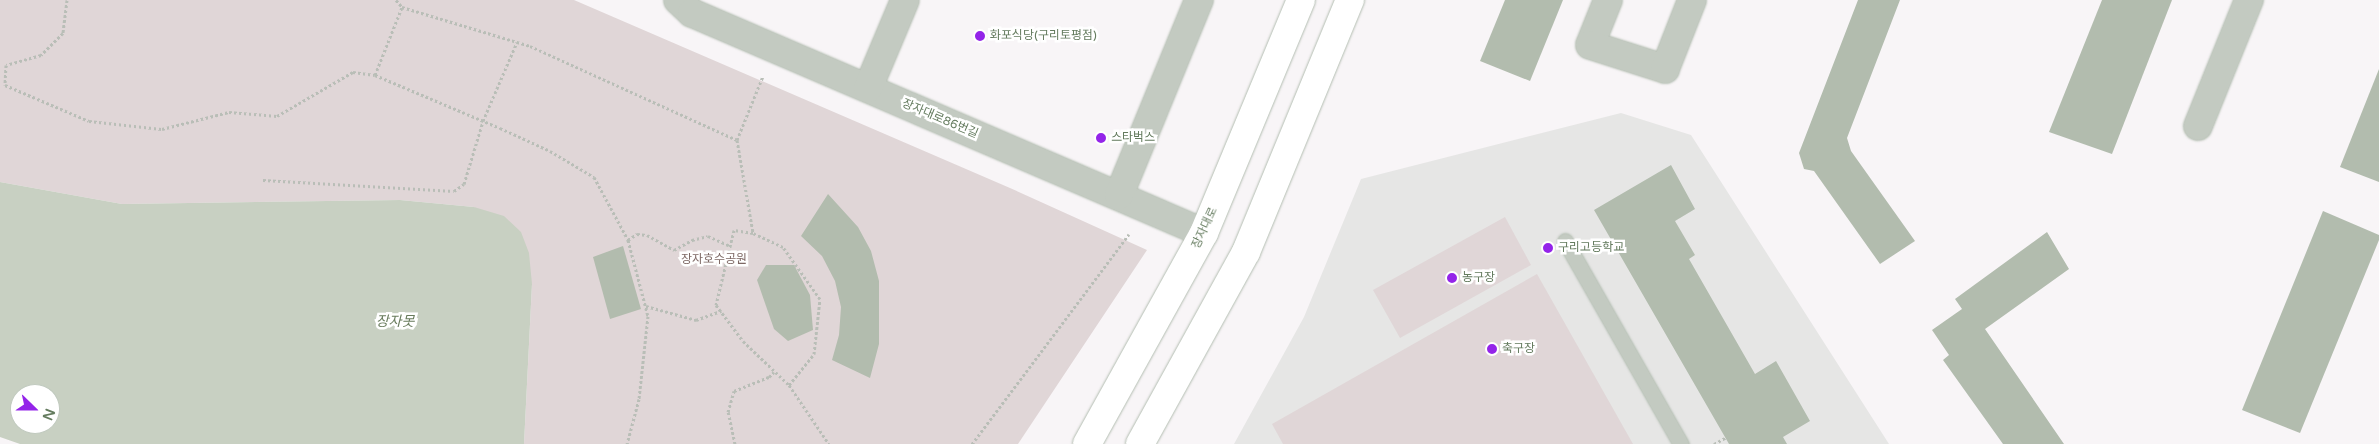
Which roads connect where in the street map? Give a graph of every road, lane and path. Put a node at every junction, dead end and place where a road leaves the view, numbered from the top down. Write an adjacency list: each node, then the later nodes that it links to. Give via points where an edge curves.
1 (67, 0): 15 (path, via 63,33 41,55)
2 (396, 0): 11 (path)
3 (678, 0): 13 (street, 장자대로86번길, via 692,13)
4 (905, 0): 17 (street)
5 (1199, 0): 22 (street)
6 (1301, 0): 24 (street, 장자대로)
7 (1350, 0): 41 (street, via 1246,252)
8 (1608, 0): 9 (street, via 1590,45 1665,69)
9 (1692, 0)
10 (2249, 0): 19 (street)
11 (402, 7): 12 (path); 16 (path)
12 (516, 42): 18 (path); 20 (path)
13 (775, 48): 17 (street, 장자대로86번길); 20 (path)
14 (0, 63): 15 (path)
15 (6, 65): 16 (path, via 5,85 89,121 162,129 229,112 277,116 353,72)
16 (375, 75): 18 (path)
17 (868, 88): 22 (street, 장자대로86번길)
18 (483, 121): 21 (path, via 464,184 454,191); 26 (path, via 550,150 594,177)
19 (2198, 126)
20 (737, 140): 23 (path)
21 (263, 180)
22 (1119, 195): 24 (street, 장자대로86번길)
23 (753, 233): 28 (path, via 734,230); 32 (path, via 783,247 820,299 814,354)
24 (1204, 233): 40 (street, 장자대로)
25 (1130, 234): 39 (path)
26 (628, 240): 28 (path, via 637,234 647,235 674,250 708,236); 29 (path)
27 (1565, 241): 42 (lane)
28 (730, 246): 30 (path, via 716,305)
29 (645, 306): 30 (path, via 696,320); 35 (path, via 648,316 639,399)
30 (720, 311): 31 (path, via 743,341)
31 (774, 372): 32 (path); 36 (path, via 769,378 734,391 728,412)
32 (789, 385): 34 (path)
33 (1725, 438): 43 (path)
34 (825, 439): 37 (path); 38 (path)
35 (627, 444)
36 (735, 444)
37 (821, 444)
38 (829, 444)
39 (972, 444)
40 (1087, 444)
41 (1140, 444)
42 (1681, 444)
43 (1714, 444)

